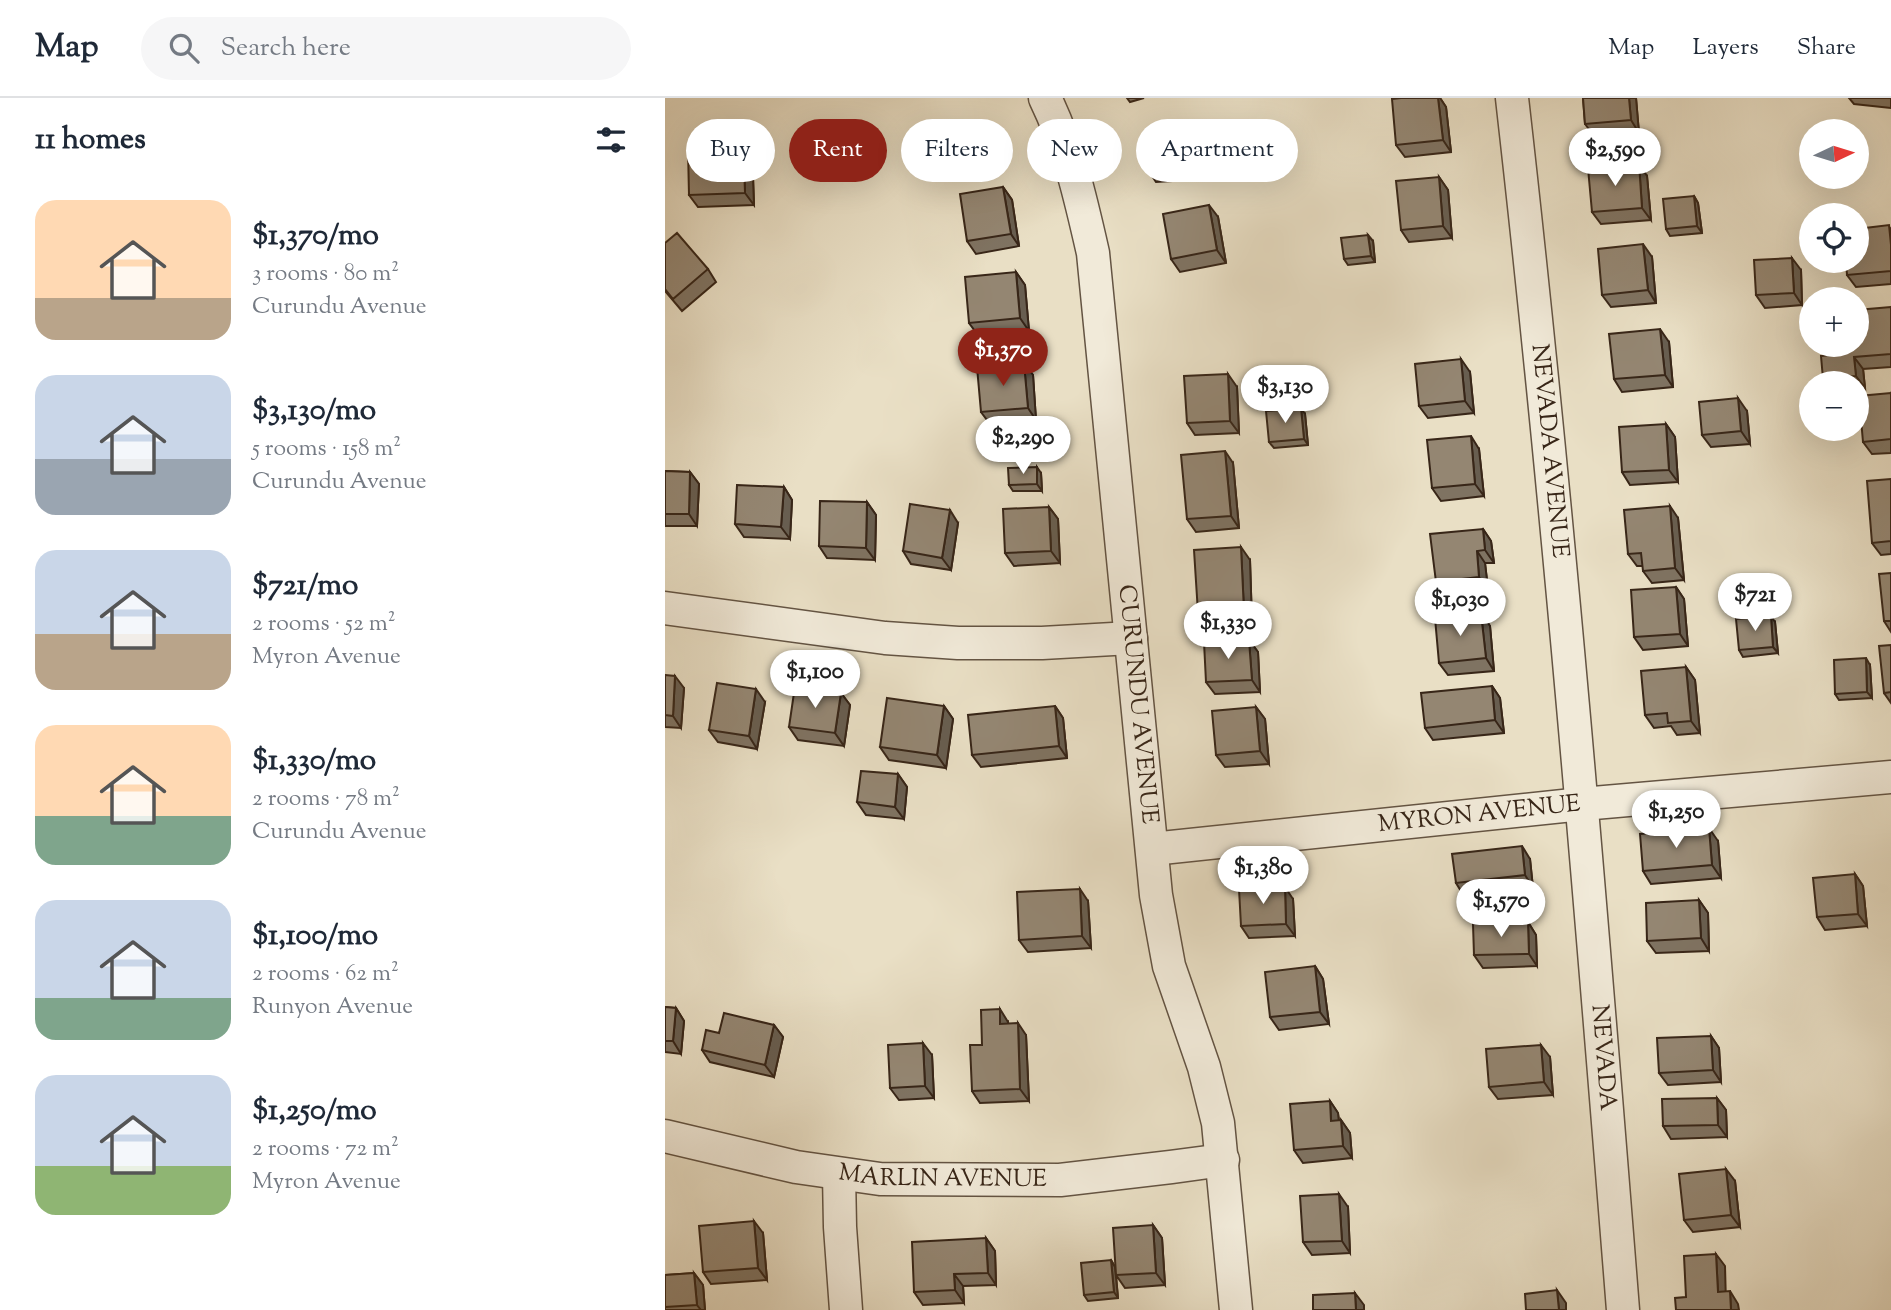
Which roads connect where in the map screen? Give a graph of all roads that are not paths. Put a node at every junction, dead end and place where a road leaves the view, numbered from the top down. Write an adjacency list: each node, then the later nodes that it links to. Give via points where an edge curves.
1 (1045, 98): 4 (street, CURUNDU AVENUE, via 1079,191 1093,253)
2 (1512, 98): 6 (street, NEVADA AVENUE)
3 (665, 608): 4 (street, via 885,638 958,643)
4 (1131, 638): 7 (street, CURUNDU AVENUE)
5 (1891, 777): 6 (street, MYRON AVENUE)
6 (1582, 804): 7 (street, MYRON AVENUE); 13 (street, NEVADA)
7 (1151, 849): 9 (street, CURUNDU AVENUE, via 1169,966 1205,1068)
8 (665, 1136): 10 (street, MARLIN AVENUE)
9 (1223, 1160): 10 (street, MARLIN AVENUE, via 1060,1180 880,1179); 12 (street, CURUNDU AVENUE)
10 (839, 1174): 11 (street)
11 (846, 1310)
12 (1236, 1310)
13 (1623, 1310)

